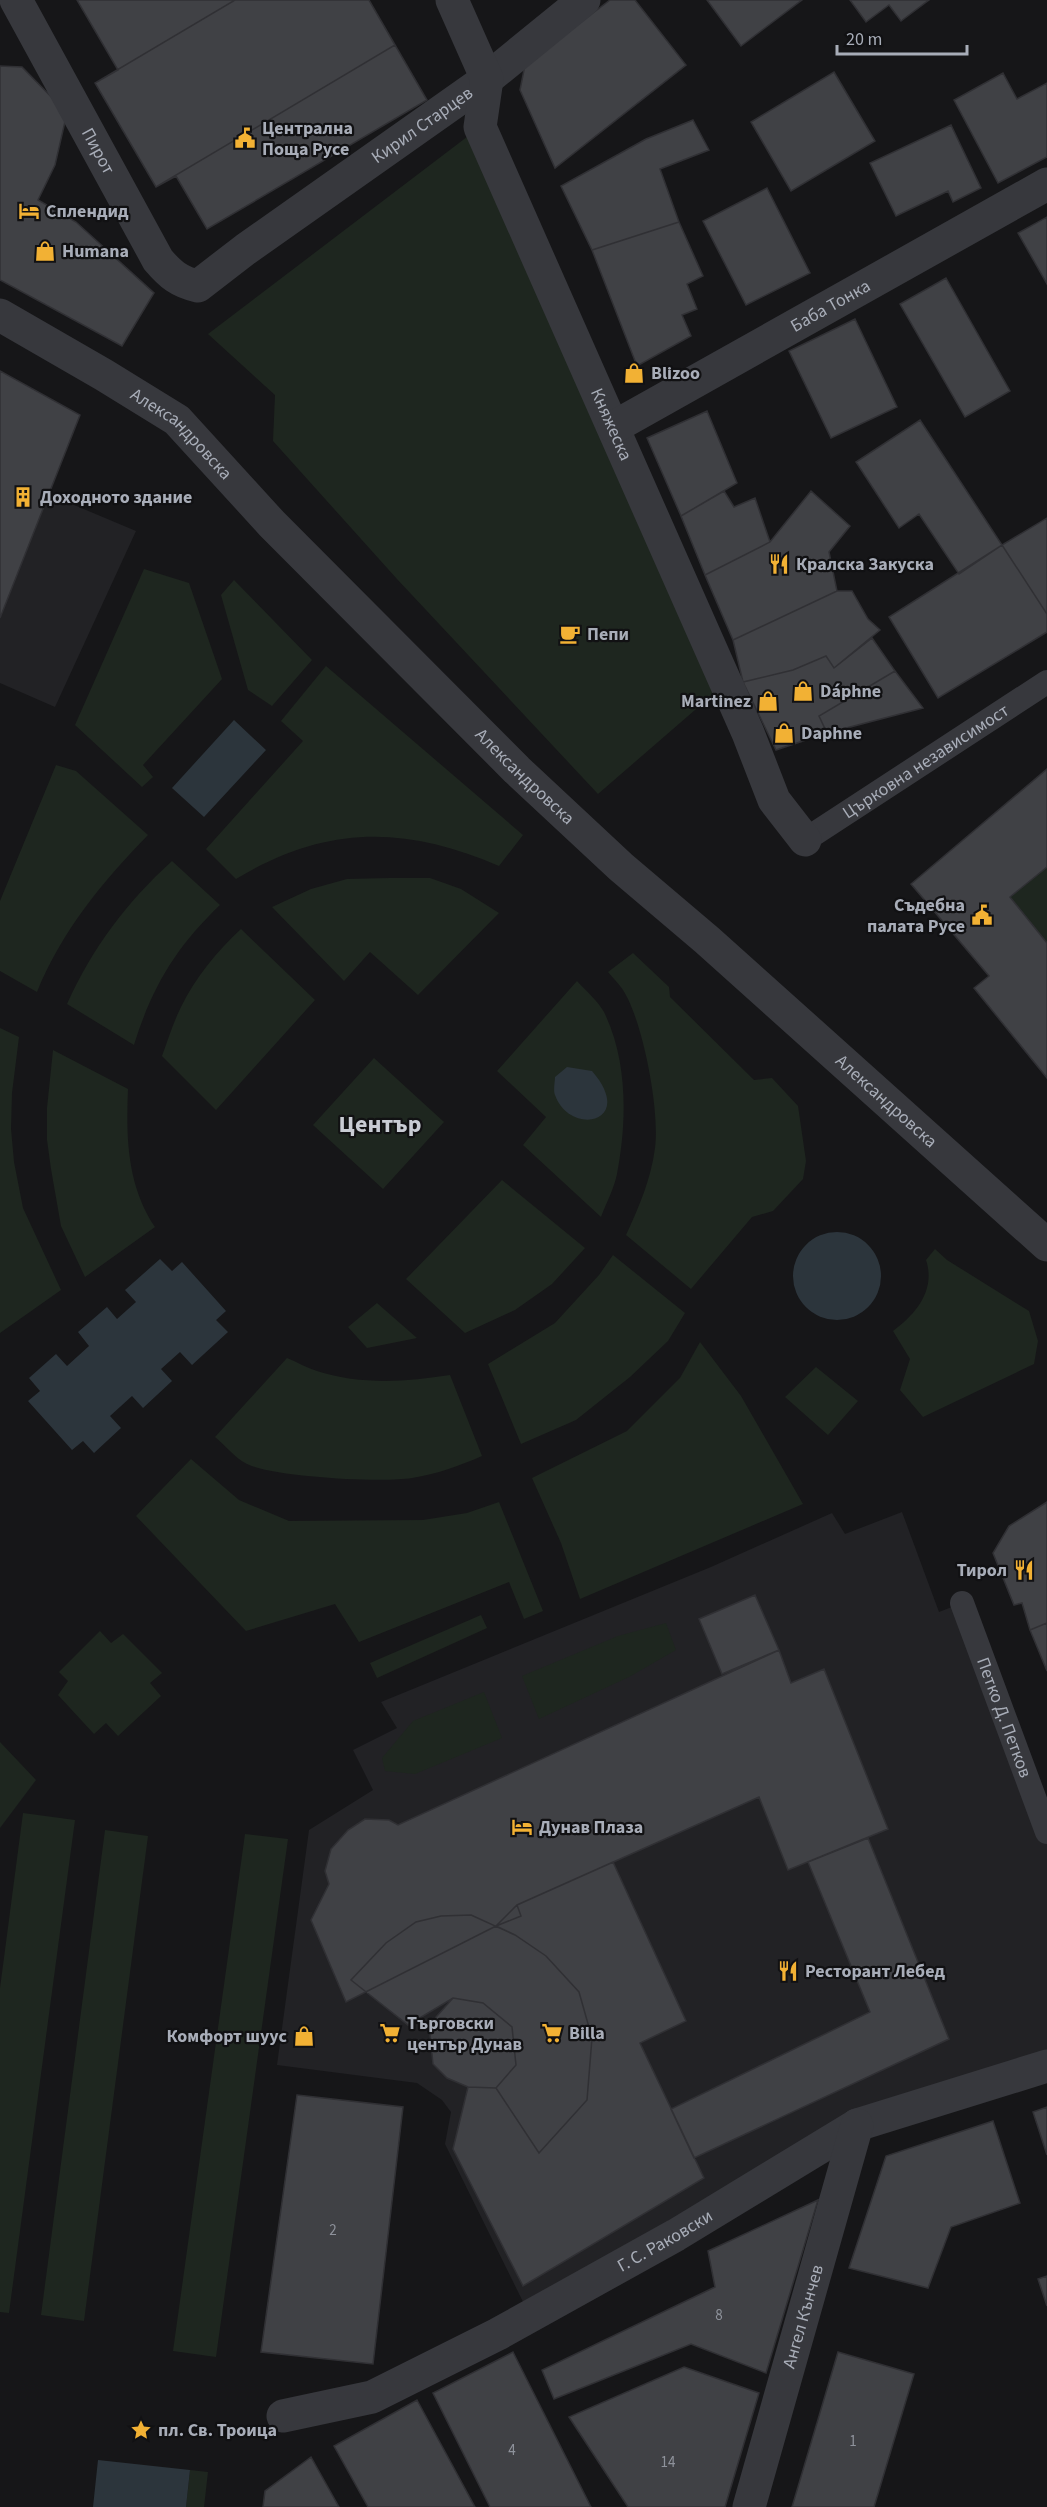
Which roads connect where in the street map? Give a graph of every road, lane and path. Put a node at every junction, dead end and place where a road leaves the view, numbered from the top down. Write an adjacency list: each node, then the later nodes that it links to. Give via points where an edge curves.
1 (16, 0): 6 (street, Пирот, via 158,260 170,274)
2 (452, 0): 4 (street)
3 (584, 0): 4 (street, Кирил Старцев)
4 (487, 79): 6 (street, Кирил Старцев); 8 (street, Княжеска, via 480,127)
5 (1047, 184): 8 (street, Баба Тонка)
6 (198, 286)
7 (0, 315): 11 (street, Александровска, via 177,420 272,524 517,770)
8 (614, 427): 10 (street, Княжеска, via 774,800)
9 (1047, 682): 10 (lane, Църковна независимост)
10 (805, 840)
11 (1047, 1245)
12 (962, 1603): 13 (lane, Петко Д. Петков)
13 (1047, 1832)
14 (1047, 2066): 15 (street, Г. С. Раковски)
15 (857, 2124): 16 (street, Г. С. Раковски, via 676,2235 498,2334 372,2397); 17 (street, Ангел Кънчев)
16 (283, 2416)
17 (749, 2507)

